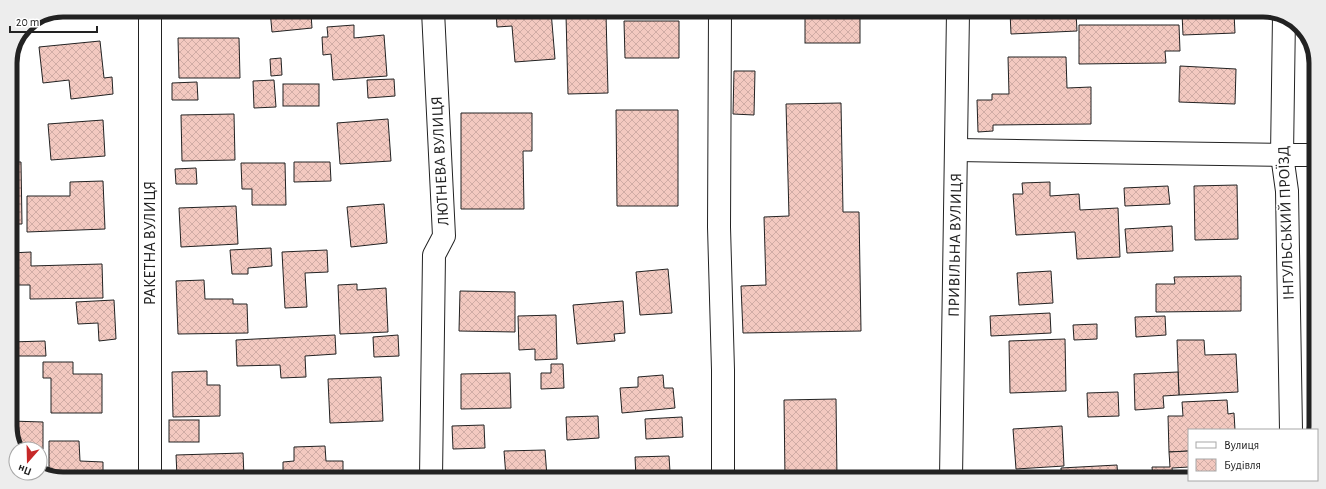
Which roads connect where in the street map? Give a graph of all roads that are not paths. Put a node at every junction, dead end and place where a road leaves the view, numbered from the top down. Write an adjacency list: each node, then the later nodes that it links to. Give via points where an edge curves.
1 (150, 17): 10 (street, РАКЕТНА ВУЛИЦЯ)
2 (433, 17): 11 (street, ЛЮТНЕВА ВУЛИЦЯ, via 444,236 434,255)
3 (720, 17): 12 (street, via 719,228)
4 (958, 17): 6 (street, ПРИВІЛЬНА ВУЛИЦЯ)
5 (1284, 22): 7 (street, ІНГУЛЬСЬКИЙ ПРОЇЗД)
6 (957, 150): 7 (street); 13 (street, ПРИВІЛЬНА ВУЛИЦЯ)
7 (1282, 155): 8 (street); 9 (street, ІНГУЛЬСЬКИЙ ПРОЇЗД, via 1287,191)
8 (1309, 155)
9 (1291, 429)
10 (150, 472)
11 (431, 472)
12 (723, 472)
13 (951, 472)

